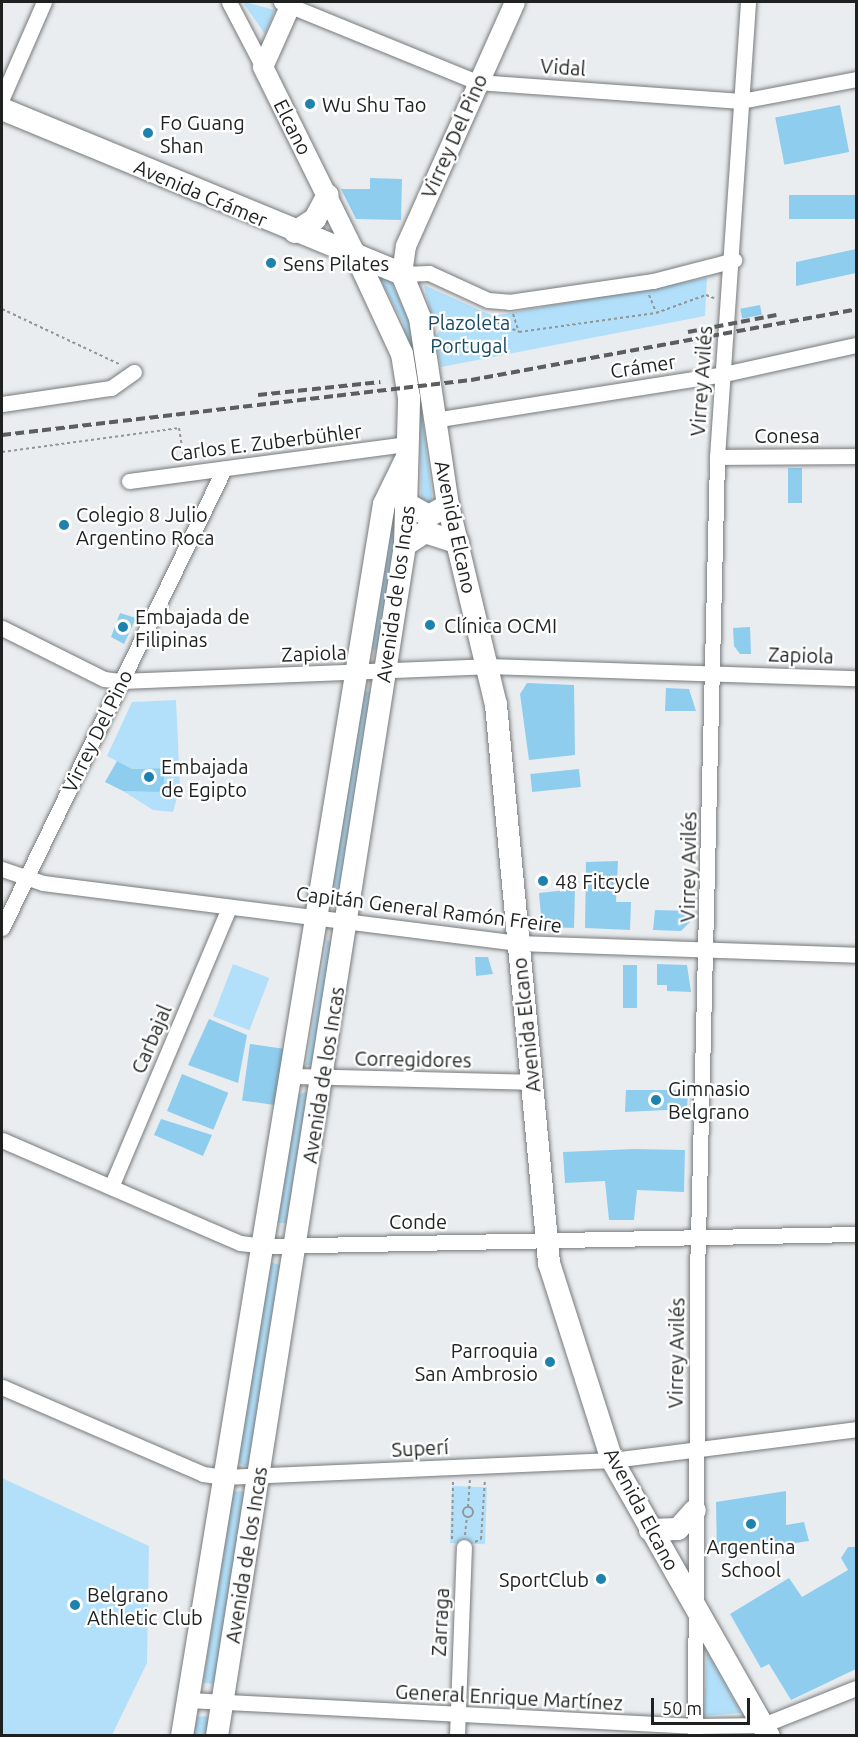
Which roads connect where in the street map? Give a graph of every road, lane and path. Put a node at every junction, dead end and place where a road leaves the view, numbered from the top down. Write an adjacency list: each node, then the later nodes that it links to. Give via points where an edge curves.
1 (44, 2): 9 (street)
2 (229, 2): 6 (street, Elcano)
3 (515, 2): 8 (street, Virrey Del Pino)
4 (748, 2): 10 (street, Virrey Avilés)
5 (288, 3): 6 (street); 8 (street, Vidal)
6 (263, 67): 12 (street, Elcano)
7 (856, 79): 10 (street, Vidal)
8 (477, 82): 10 (street, Vidal); 16 (street, Virrey Del Pino, via 406,246)
9 (2, 98)
10 (741, 101): 15 (street, Virrey Avilés)
11 (2, 109): 13 (main road, Avenida Crámer)
12 (328, 195): 13 (main road, via 315,219); 14 (street, Elcano)
13 (295, 232): 14 (main road, Avenida Crámer)
14 (355, 253): 16 (main road, Avenida Crámer); 31 (main road, via 402,354)
15 (734, 260): 16 (street, via 653,281 510,302 488,300 429,273); 18 (street, Virrey Avilés)
16 (402, 274): 30 (main road, Avenida Elcano, via 420,318)
17 (646, 288): 20 (path)
18 (729, 303): 20 (path, via 706,295); 28 (street, Virrey Avilés)
19 (2, 309): 27 (path)
20 (657, 313): 23 (path, via 519,332)
21 (447, 319): 22 (path)
22 (439, 320)
23 (496, 322)
24 (449, 327): 25 (path)
25 (441, 329)
26 (856, 345): 28 (street, Crámer)
27 (134, 372): 29 (street, via 111,388)
28 (724, 374): 30 (street, Crámer); 34 (street, Virrey Avilés)
29 (2, 404)
30 (434, 420): 39 (main road, Avenida Elcano)
31 (408, 449): 35 (street, Carlos E. Zuberbühler); 38 (main road, Avenida de los Incas); 45 (main road, Avenida de los Incas, via 384,504)
32 (2, 452): 36 (path, via 179,428)
33 (856, 456): 34 (street, Conesa)
34 (717, 457): 46 (street, Virrey Avilés)
35 (224, 469): 36 (street, Carlos E. Zuberbühler); 48 (street, Virrey Del Pino)
36 (186, 474): 37 (street, Carlos E. Zuberbühler)
37 (129, 481)
38 (409, 506): 39 (main road, via 429,516); 41 (main road, Avenida de los Incas)
39 (448, 506): 40 (main road, Avenida Elcano)
40 (458, 543): 41 (main road, via 425,532); 43 (main road, Avenida Elcano)
41 (405, 545): 44 (main road, Avenida de los Incas)
42 (2, 628): 48 (street, Zapiola, via 104,679)
43 (487, 666): 44 (street, Zapiola); 46 (street, Zapiola); 55 (main road, Avenida Elcano, via 496,705)
44 (386, 671): 45 (street, Zapiola); 53 (main road, Avenida de los Incas)
45 (356, 672): 48 (street, Zapiola); 52 (main road, Avenida de los Incas)
46 (713, 673): 47 (street, Zapiola); 56 (street, Virrey Avilés)
47 (856, 678)
48 (121, 681): 50 (street, Virrey Del Pino)
49 (2, 869): 50 (street, Capitán General Ramón Freire)
50 (26, 878): 51 (street, Capitán General Ramón Freire); 54 (street, Virrey Del Pino)
51 (229, 907): 52 (street, Capitán General Ramón Freire); 62 (street, Carbajal)
52 (316, 917): 53 (street, Capitán General Ramón Freire); 58 (main road, Avenida de los Incas)
53 (346, 921): 55 (street, Capitán General Ramón Freire); 59 (main road, Avenida de los Incas)
54 (2, 928)
55 (518, 943): 56 (street, Capitán General Ramón Freire); 60 (main road, Avenida Elcano)
56 (708, 950): 57 (street, Capitán General Ramón Freire); 64 (street, Virrey Avilés)
57 (856, 955)
58 (292, 1076): 59 (street, Corregidores); 67 (main road, Avenida de los Incas)
59 (323, 1078): 60 (street, Corregidores); 66 (main road, Avenida de los Incas)
60 (532, 1082): 65 (main road, Avenida Elcano)
61 (2, 1140): 62 (street, Conde)
62 (111, 1187): 67 (street, Conde, via 240,1243)
63 (856, 1234): 64 (street, Conde)
64 (698, 1237): 65 (street, Conde); 70 (street, Virrey Avilés)
65 (545, 1241): 66 (street, Conde); 71 (main road, Avenida Elcano)
66 (296, 1242): 67 (street, Conde); 74 (main road, Avenida de los Incas)
67 (264, 1246): 75 (main road, Avenida de los Incas)
68 (2, 1386): 75 (street, Superí, via 203,1474)
69 (856, 1428): 70 (street, Superí)
70 (695, 1451): 71 (street, Superí); 77 (street, Virrey Avilés)
71 (612, 1460): 73 (street, Superí); 79 (main road, Avenida Elcano)
72 (454, 1467): 73 (street, Superí); 74 (street, Superí); 80 (path, via 451,1539)
73 (478, 1467): 76 (path); 80 (path, via 481,1539)
74 (257, 1476): 75 (street, Superí); 84 (main road, Avenida de los Incas)
75 (225, 1477): 83 (main road, Avenida de los Incas)
76 (468, 1507): 78 (path, via 463,1512); 78 (path, via 472,1514)
77 (695, 1510): 79 (main road, via 678,1529); 81 (street, Virrey Avilés)
78 (467, 1517): 80 (path)
79 (650, 1530): 81 (main road, Avenida Elcano)
80 (464, 1547): 85 (street, Zarraga)
81 (694, 1605): 86 (main road, Avenida Elcano); 87 (street, Virrey Avilés)
82 (856, 1688): 86 (street, General Enrique Martínez)
83 (188, 1700): 84 (street, General Enrique Martínez); 88 (main road, Avenida de los Incas)
84 (224, 1703): 85 (street, General Enrique Martínez); 89 (main road, Avenida de los Incas)
85 (457, 1716): 87 (street, General Enrique Martínez); 90 (street, Zarraga)
86 (766, 1730): 87 (street, General Enrique Martínez)
87 (695, 1731)
88 (182, 1736)
89 (217, 1736)
90 (457, 1736)

